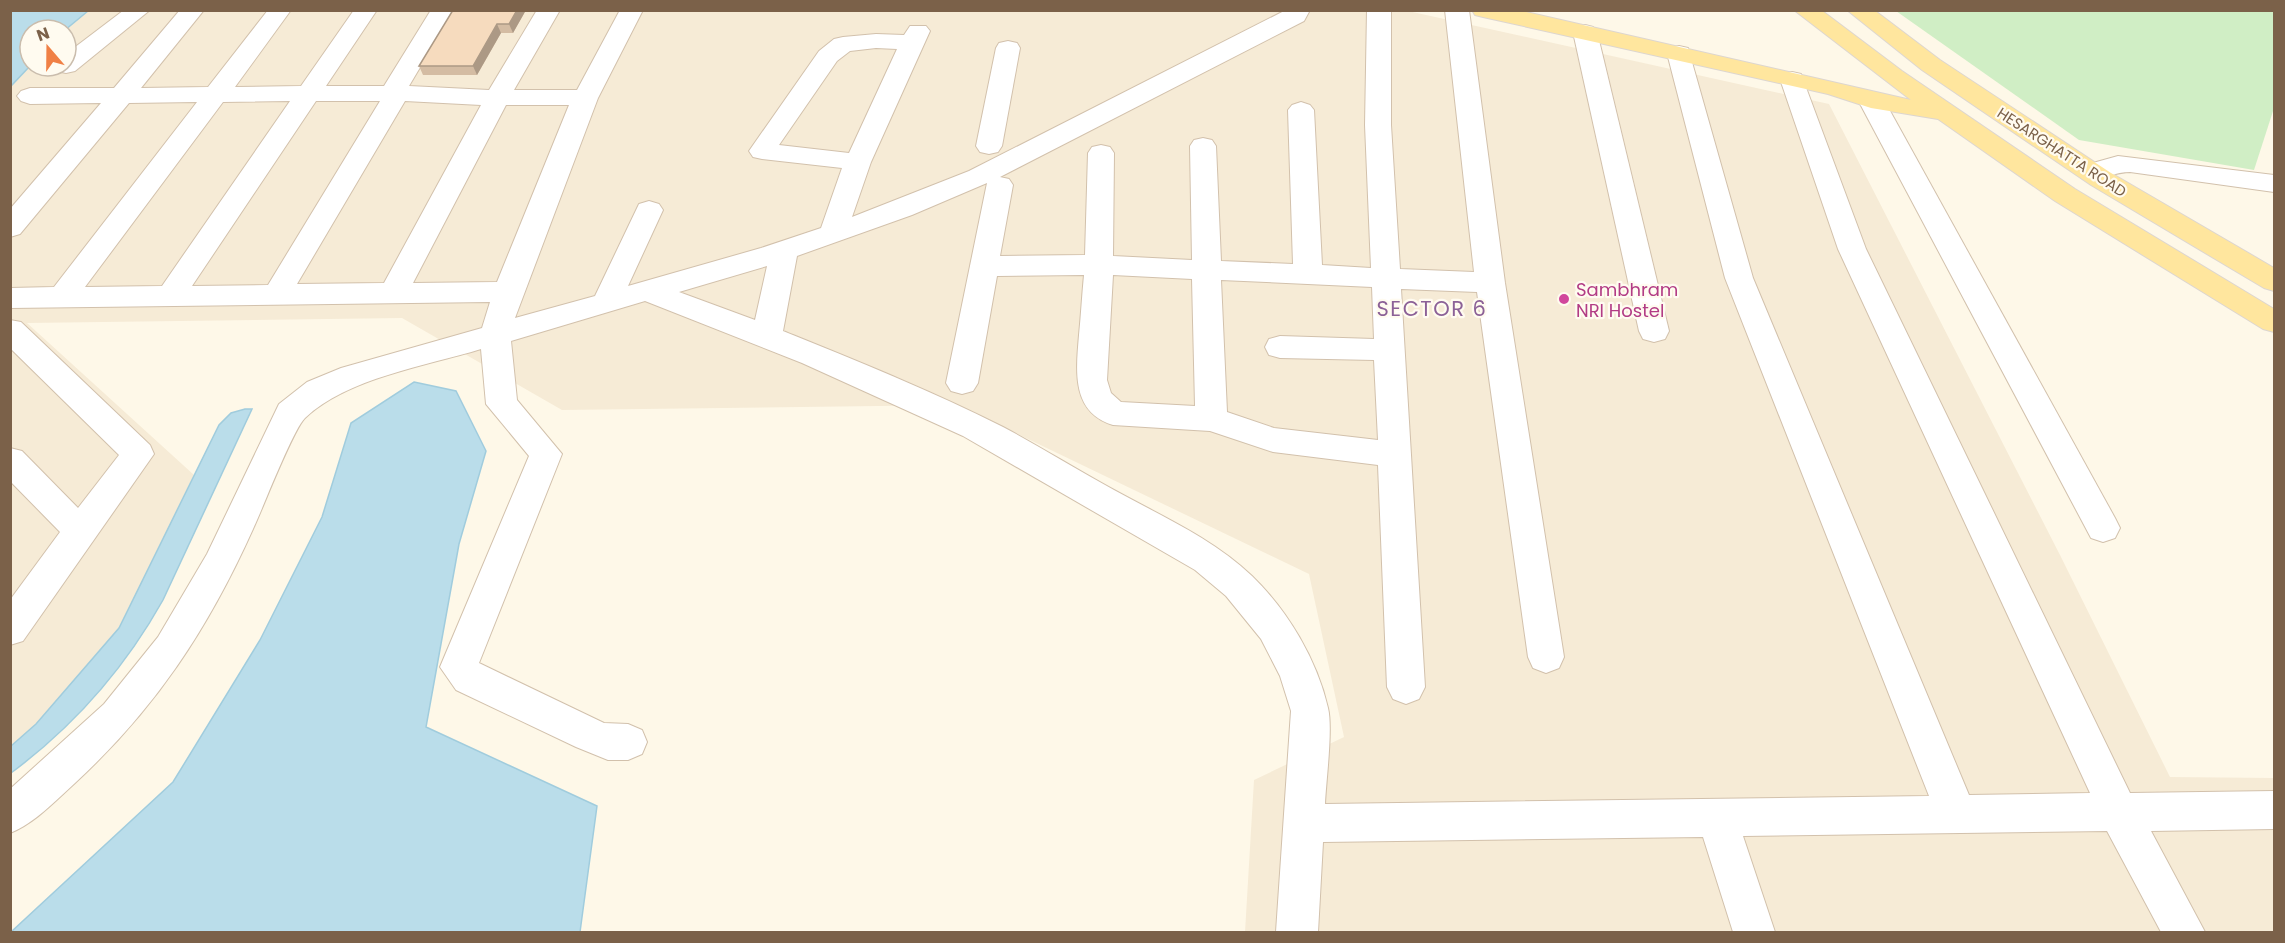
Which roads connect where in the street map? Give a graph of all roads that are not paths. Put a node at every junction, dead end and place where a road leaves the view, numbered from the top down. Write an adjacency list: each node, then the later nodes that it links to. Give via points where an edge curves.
1 (139, 10): 17 (street)
2 (193, 10): 23 (street)
3 (280, 10): 22 (street)
4 (366, 10): 21 (street)
5 (443, 10): 20 (street, via 394,90)
6 (549, 10): 24 (street)
7 (632, 10): 25 (street)
8 (1298, 10): 38 (street, via 1296,16 978,177)
9 (1379, 10): 44 (street, via 1378,125)
10 (1457, 10): 46 (street)
11 (1483, 10): 14 (main road, HESARGHATTA ROAD)
12 (1805, 10): 28 (main road, HESARGHATTA ROAD)
13 (1858, 10): 33 (main road, HESARGHATTA ROAD, via 1931,65)
14 (1585, 32): 16 (main road, HESARGHATTA ROAD); 57 (street)
15 (1008, 48): 29 (street)
16 (1679, 53): 19 (main road, HESARGHATTA ROAD); 75 (street, via 1739,278)
17 (78, 57)
18 (52, 78): 23 (street, via 24,103)
19 (1792, 79): 26 (main road, HESARGHATTA ROAD); 73 (street, via 1852,249)
20 (397, 93): 21 (street); 24 (street); 50 (street)
21 (309, 94): 22 (street); 51 (street)
22 (216, 95): 23 (street); 52 (street)
23 (122, 96): 37 (street)
24 (496, 98): 25 (street); 49 (street)
25 (585, 98): 48 (street)
26 (1872, 100): 28 (main road, HESARGHATTA ROAD); 66 (street)
27 (1301, 110): 43 (street)
28 (1947, 114): 55 (main road, HESARGHATTA ROAD, via 2065,195)
29 (989, 146)
30 (1203, 146): 42 (street)
31 (1101, 153): 40 (street)
32 (858, 162): 32 (street, via 750,150 828,56 843,44 915,37); 38 (street)
33 (2091, 172): 34 (street, via 2130,164); 45 (main road, HESARGHATTA ROAD)
34 (2274, 184)
35 (999, 185): 41 (street)
36 (649, 210): 54 (street)
37 (10, 228)
38 (832, 235): 39 (street)
39 (784, 251): 47 (street); 59 (street)
40 (1100, 265): 41 (street); 42 (street); 63 (street, via 1091,380 1097,399 1113,413)
41 (983, 266): 62 (street)
42 (1207, 268): 43 (street); 63 (street)
43 (1308, 272): 44 (street)
44 (1387, 279): 46 (street); 61 (street)
45 (2274, 281)
46 (1490, 283): 69 (street)
47 (647, 291): 54 (street); 59 (street)
48 (508, 292): 49 (street); 58 (street)
49 (393, 293): 50 (street)
50 (276, 295): 51 (street)
51 (170, 296): 52 (street)
52 (62, 297): 53 (street)
53 (10, 298)
54 (606, 303): 58 (street)
55 (2274, 322)
56 (10, 330): 67 (street, via 138,454)
57 (1654, 331)
58 (495, 334): 71 (street, via 502,404 546,454 459,667 469,678 591,735 608,742); 74 (street, via 341,380 308,397 290,412 202,597 170,650 87,747)
59 (767, 335): 77 (street, via 975,428 1197,553 1239,585 1274,626 1289,652 1310,711)
60 (1280, 347): 61 (street)
61 (1390, 350): 64 (street)
62 (962, 383)
63 (1211, 419): 64 (street, via 1273,440)
64 (1394, 454): 70 (street)
65 (10, 460): 67 (street)
66 (2103, 528)
67 (80, 531): 68 (street)
68 (10, 630)
69 (1546, 657)
70 (1406, 687)
71 (628, 742)
72 (2274, 810): 73 (street)
73 (2119, 813): 75 (street); 80 (street)
74 (10, 814)
75 (1957, 815): 76 (street)
76 (1717, 818): 77 (street); 79 (street)
77 (1303, 823): 78 (street)
78 (1297, 933)
79 (1754, 933)
80 (2184, 933)

